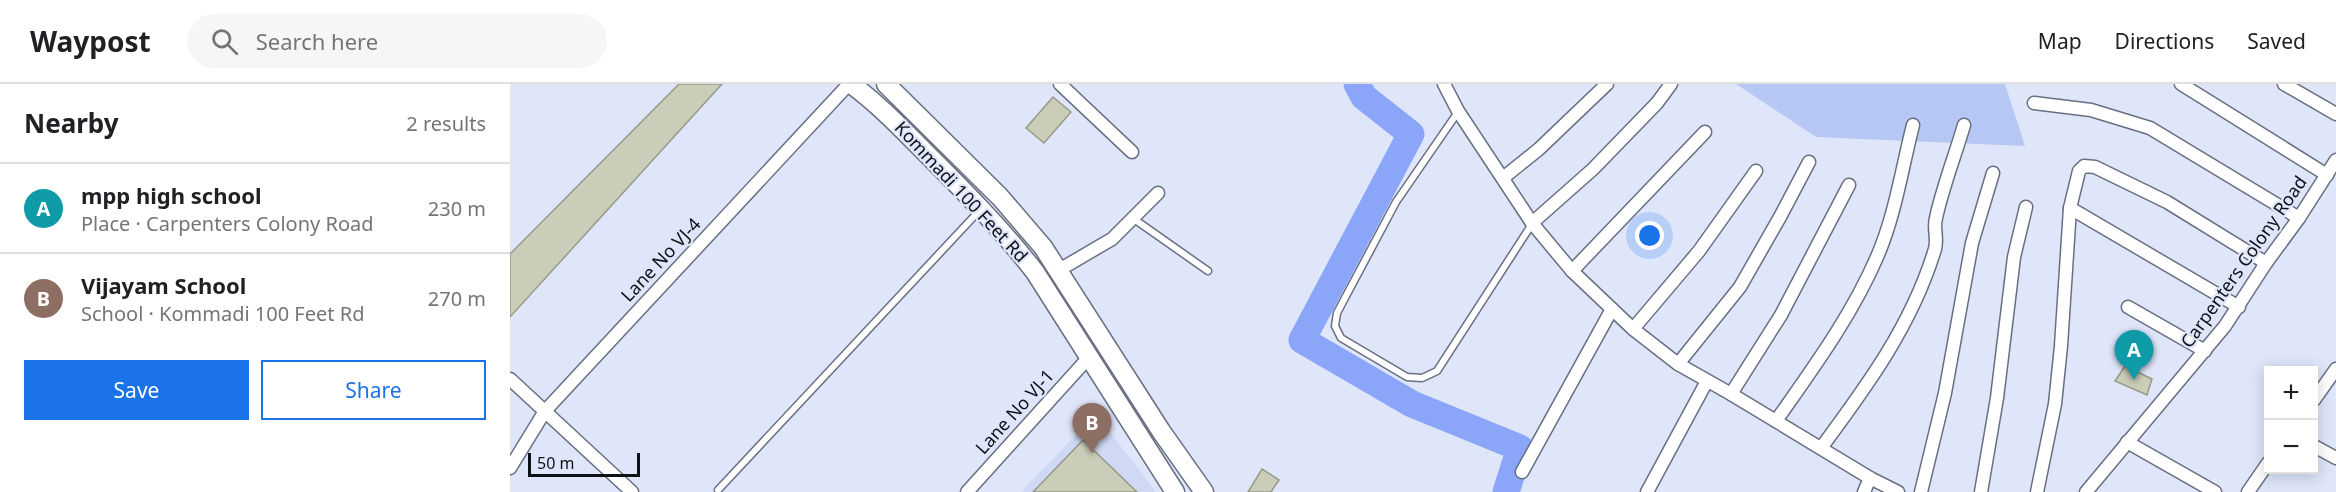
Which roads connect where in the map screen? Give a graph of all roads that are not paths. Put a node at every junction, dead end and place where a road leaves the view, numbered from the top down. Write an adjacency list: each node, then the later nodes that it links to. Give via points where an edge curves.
1 (850, 84): 25 (main road, Kommadi 100 Feet Rd); 46 (street, Lane No VJ-4)
2 (886, 84): 31 (main road, Kommadi 100 Feet Rd, via 1000,197)
3 (1060, 84): 15 (street)
4 (1444, 84): 10 (street)
5 (1607, 84): 21 (street)
6 (1671, 84): 29 (street, via 1593,169)
7 (2181, 84): 20 (street)
8 (2284, 84): 11 (street)
9 (2034, 103): 27 (street, via 2091,110 2150,128)
10 (1458, 111): 21 (street); 29 (lane, via 1396,202 1337,313 1335,326 1341,338 1407,377 1422,378 1437,371)
11 (2336, 114)
12 (1913, 125): 47 (street, via 1878,256 1837,334)
13 (1964, 125): 49 (street, via 1936,219 1935,248 1923,280 1891,349)
14 (1705, 132): 33 (street)
15 (1132, 152)
16 (2336, 160): 20 (street, Carpenters Colony Road)
17 (1809, 162): 40 (street, via 1740,286)
18 (1756, 171): 37 (street, via 1699,251)
19 (1993, 173): 64 (street, via 1972,243 1945,393)
20 (2327, 175): 27 (street, Carpenters Colony Road)
21 (1503, 178): 29 (street)
22 (1849, 185): 45 (street, via 1781,315)
23 (1158, 193): 28 (street)
24 (2026, 207): 65 (street, via 2014,257)
25 (981, 208): 39 (main road, Kommadi 100 Feet Rd, via 1035,272); 56 (lane)
26 (2070, 208): 30 (street, via 2079,171 2084,166 2095,167 2167,202); 35 (street); 66 (street, via 2055,404)
27 (2299, 218): 30 (street, Carpenters Colony Road)
28 (1134, 219): 31 (street, via 1112,239); 32 (lane)
29 (1532, 223): 33 (street)
30 (2266, 263): 35 (street, Carpenters Colony Road)
31 (1059, 270): 60 (main road, Kommadi 100 Feet Rd)
32 (1208, 271)
33 (1572, 271): 36 (street)
34 (2128, 307): 38 (street)
35 (2239, 307): 38 (street, Carpenters Colony Road)
36 (1612, 309): 37 (street); 54 (street)
37 (1633, 329): 40 (street)
38 (2205, 351): 48 (street, Carpenters Colony Road)
39 (1090, 356): 58 (street, Lane No VJ-1); 59 (main road, Kommadi 100 Feet Rd)
40 (1678, 364): 43 (street)
41 (2336, 369): 44 (street)
42 (510, 379): 46 (street)
43 (1707, 381): 45 (street); 61 (street)
44 (2318, 393)
45 (1731, 394): 47 (street)
46 (545, 411): 52 (street, Lane No VJ-4); 57 (street)
47 (1776, 421): 49 (street)
48 (2127, 442): 67 (street, Carpenters Colony Road); 68 (street)
49 (1821, 448): 55 (street)
50 (2318, 449): 51 (street)
51 (2336, 458)
52 (510, 468)
53 (2264, 469): 69 (street)
54 (1522, 472)
55 (1870, 478): 62 (street); 63 (street)
56 (718, 490)
57 (632, 492)
58 (967, 492)
59 (1175, 492)
60 (1204, 492)
61 (1647, 492)
62 (1864, 492)
63 (1898, 492)
64 (1922, 492)
65 (1982, 492)
66 (2037, 492)
67 (2086, 492)
68 (2215, 492)
69 (2248, 492)

